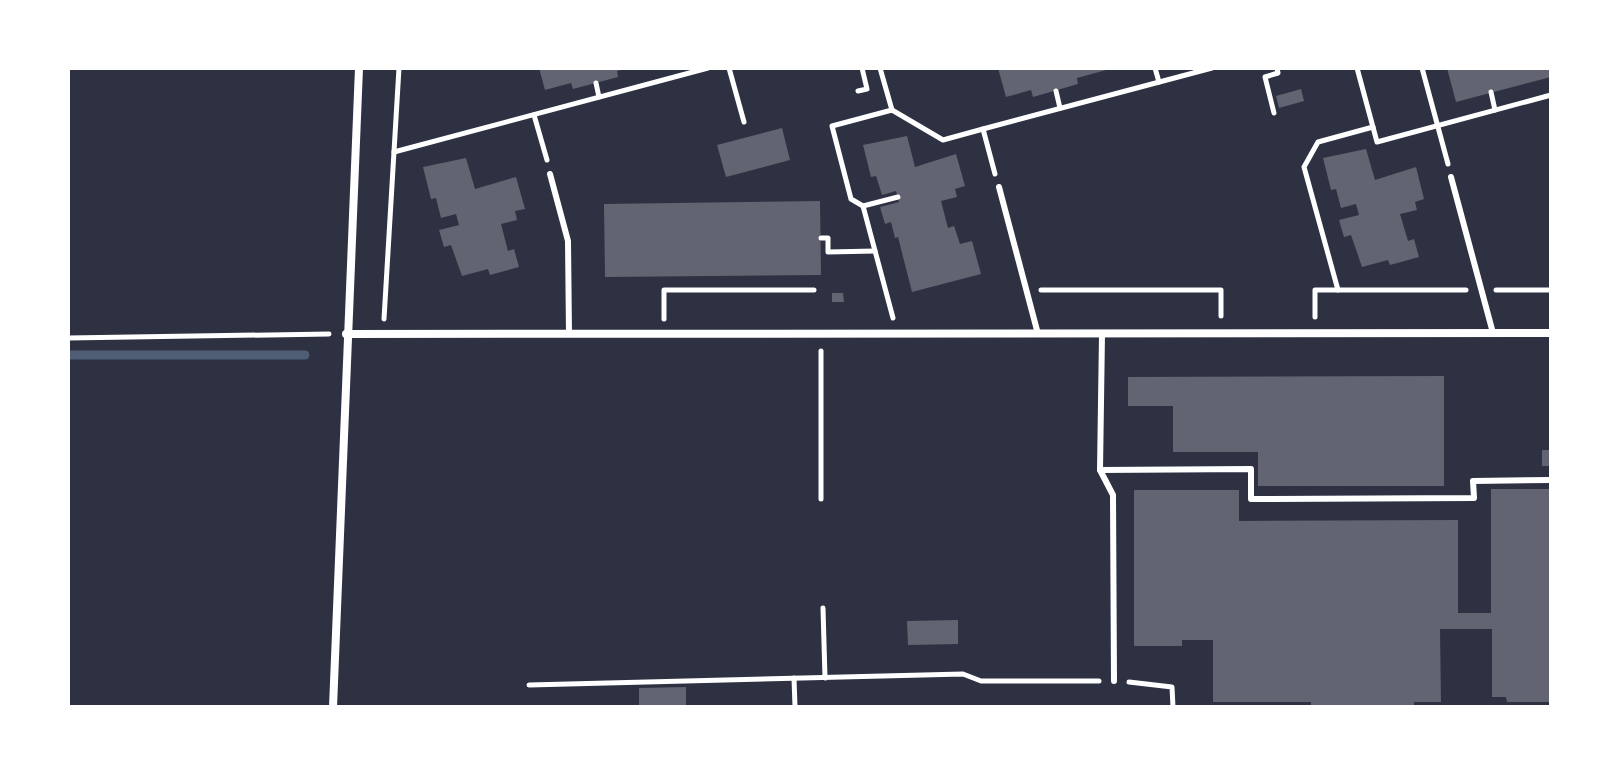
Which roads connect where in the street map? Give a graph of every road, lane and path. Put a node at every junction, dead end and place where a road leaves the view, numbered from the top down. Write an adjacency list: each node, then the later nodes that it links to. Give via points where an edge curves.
1 (359, 68): 45 (street)
2 (399, 68): 29 (path)
3 (708, 68): 12 (path)
4 (729, 68): 25 (path)
5 (862, 68): 15 (path, via 867,89)
6 (880, 68): 21 (path)
7 (1155, 68): 13 (path)
8 (1212, 68): 13 (path)
9 (1277, 68): 23 (path, via 1278,73 1265,77)
10 (1357, 68): 27 (path)
11 (1422, 68): 26 (path)
12 (698, 69): 19 (path)
13 (1159, 82): 20 (path)
14 (596, 83): 19 (path)
15 (858, 91)
16 (1056, 91): 20 (path)
17 (1491, 92): 22 (path)
18 (1551, 95): 22 (path)
19 (599, 97): 24 (path)
20 (1060, 108): 28 (path)
21 (892, 110): 28 (path, via 943,140); 34 (path, via 832,126 851,199)
22 (1495, 110): 26 (path)
23 (1274, 113)
24 (534, 115): 29 (path); 30 (path)
25 (744, 122)
26 (1437, 126): 27 (path, via 1377,142); 31 (path)
27 (1373, 127): 39 (path, via 1318,142 1304,167)
28 (983, 129): 32 (path)
29 (394, 152): 46 (path)
30 (550, 174): 47 (lane, via 568,241)
31 (1451, 177): 40 (lane)
32 (999, 187): 38 (lane)
33 (898, 197): 34 (path)
34 (863, 206): 36 (path)
35 (821, 238): 36 (path, via 828,238 828,252)
36 (875, 251): 50 (path)
37 (814, 290): 48 (path, via 664,290)
38 (1026, 290): 42 (path, via 1221,290); 51 (lane)
39 (1338, 290): 40 (path); 53 (path, via 1315,290)
40 (1481, 290): 41 (path); 43 (lane)
41 (1551, 290)
42 (1221, 333): 52 (street); 53 (street)
43 (1493, 333): 44 (street); 53 (street)
44 (1551, 333)
45 (346, 334): 46 (street); 54 (path); 63 (street)
46 (383, 334): 47 (street)
47 (569, 334): 48 (street)
48 (664, 334): 49 (street)
49 (821, 334): 50 (street); 57 (path)
50 (897, 334): 51 (street)
51 (1038, 334): 52 (street)
52 (1102, 334): 55 (lane)
53 (1315, 334)
54 (68, 338)
55 (1100, 470): 56 (lane, via 1251,469 1251,499 1474,498 1473,481); 61 (lane, via 1113,495)
56 (1551, 480)
57 (821, 499)
58 (823, 608): 60 (path)
59 (794, 678): 60 (path); 62 (path); 64 (path)
60 (825, 678): 61 (path, via 963,674 981,681)
61 (1114, 681): 65 (path, via 1172,687)
62 (529, 685)
63 (333, 707)
64 (795, 707)
65 (1173, 707)

